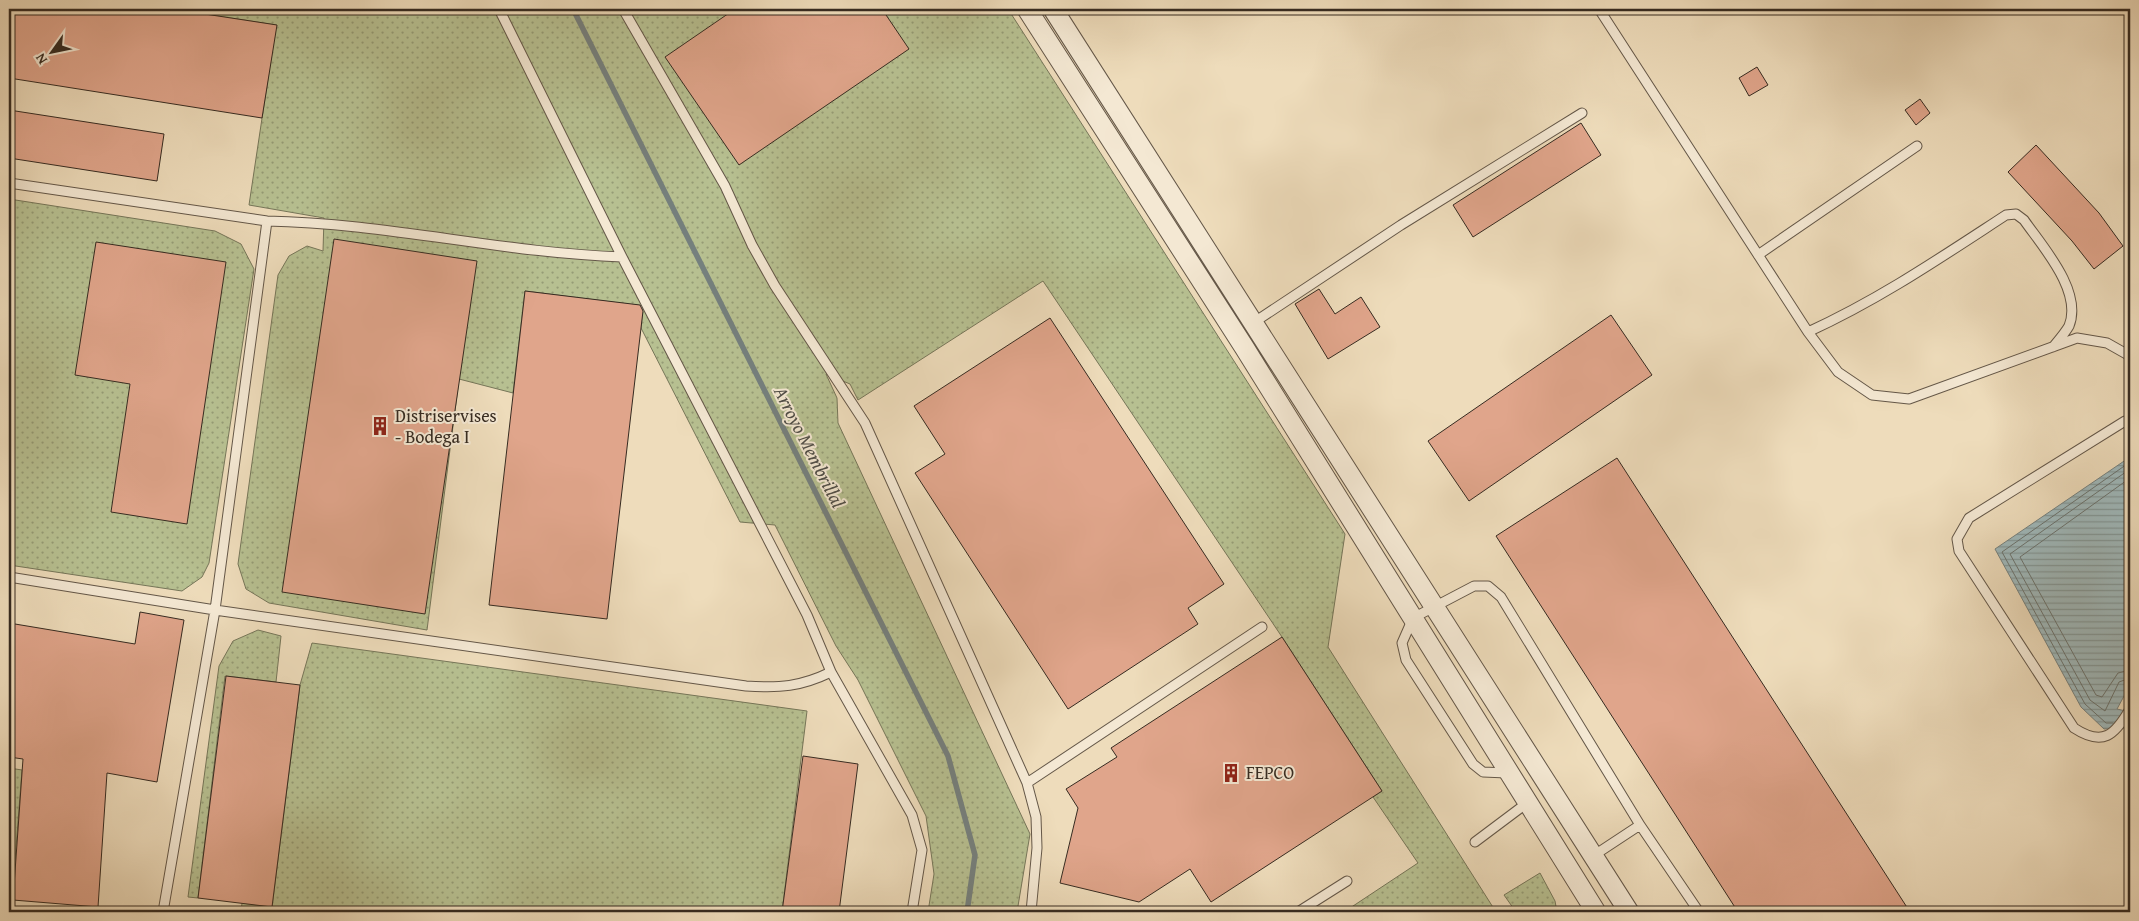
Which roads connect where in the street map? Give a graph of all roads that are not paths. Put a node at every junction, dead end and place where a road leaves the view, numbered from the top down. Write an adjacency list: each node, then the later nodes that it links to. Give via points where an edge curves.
1 (499, 9): 11 (lane)
2 (623, 9): 25 (lane, via 725,186 775,286 865,422)
3 (1027, 9): 20 (street)
4 (1053, 9): 12 (street)
5 (1599, 9): 10 (lane)
6 (1582, 113): 12 (lane, via 1401,225)
7 (1917, 146): 10 (lane)
8 (9, 183): 9 (lane)
9 (267, 221): 11 (lane, via 362,227 568,255); 19 (lane)
10 (1758, 254): 13 (lane)
11 (622, 257): 22 (lane, via 807,615)
12 (1253, 323): 18 (street)
13 (1808, 332): 14 (lane, via 1838,372 1872,395 1909,399); 14 (lane, via 1901,284 2006,214 2016,214 2024,220 2060,271 2069,292 2072,310 2068,326)
14 (2053, 347): 15 (lane, via 2077,338 2107,343)
15 (2130, 356)
16 (2130, 422): 23 (lane, via 2125,421 1969,518 1957,539 1959,551 2074,728 2086,736 2111,735)
17 (9, 577): 19 (lane)
18 (1434, 607): 20 (lane); 27 (lane, via 1474,586 1488,586 1501,597); 29 (street)
19 (214, 610): 22 (lane, via 746,686 778,688 809,683); 32 (lane)
20 (1413, 618): 24 (street); 24 (lane, via 1402,643 1406,660 1473,764 1483,772)
21 (1262, 627): 25 (lane)
22 (831, 672): 33 (lane, via 912,815 919,835 922,850)
23 (2130, 709)
24 (1507, 773): 26 (street)
25 (1027, 783): 34 (lane, via 1036,817)
26 (1527, 803): 28 (lane); 36 (street)
27 (1640, 825): 29 (lane); 37 (lane)
28 (1475, 842)
29 (1594, 856): 31 (street)
30 (1347, 881): 35 (lane)
31 (1627, 911)
32 (163, 912)
33 (912, 912)
34 (1031, 912)
35 (1298, 912)
36 (1596, 912)
37 (1699, 912)

